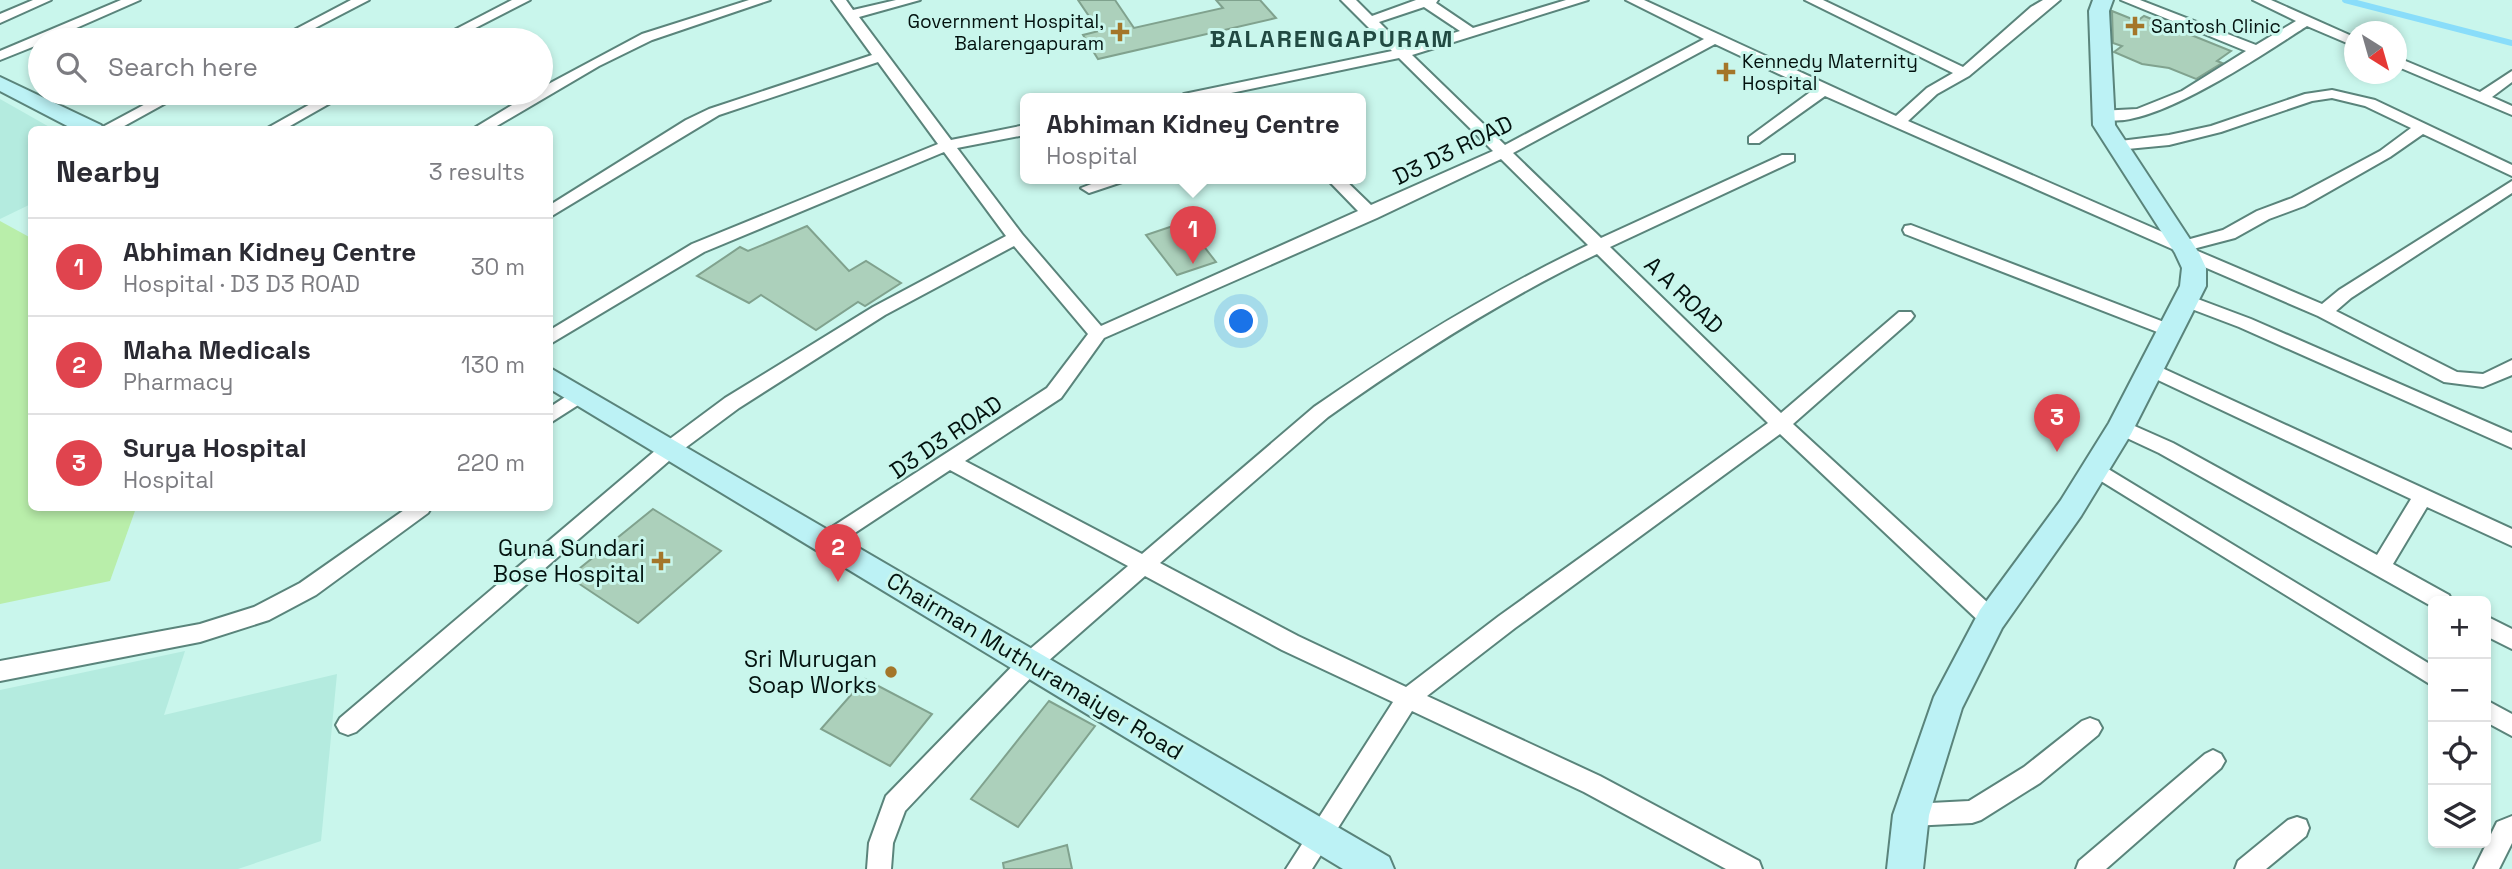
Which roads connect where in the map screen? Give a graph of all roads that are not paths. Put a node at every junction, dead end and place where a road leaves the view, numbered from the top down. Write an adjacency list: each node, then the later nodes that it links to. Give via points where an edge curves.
1 (44, 0): 18 (street)
2 (133, 0): 21 (street)
3 (362, 0): 22 (street)
4 (523, 0): 23 (street)
5 (763, 0): 37 (street, via 647,37)
6 (839, 0): 17 (street)
7 (913, 0): 17 (street)
8 (1348, 0): 19 (street, A A ROAD)
9 (1581, 0): 24 (street)
10 (1633, 0): 25 (street)
11 (1812, 0): 33 (street)
12 (2053, 0): 33 (street)
13 (2103, 0): 48 (main road, via 2099,11)
14 (2128, 0): 28 (street)
15 (2260, 0): 20 (street)
16 (1427, 1): 19 (street); 24 (street)
17 (850, 15): 31 (street)
18 (0, 19)
19 (1369, 21): 29 (street, A A ROAD)
20 (2306, 21): 26 (street); 28 (street)
21 (66, 28)
22 (306, 28)
23 (466, 28)
24 (1472, 33): 29 (street)
25 (1715, 38): 38 (street); 59 (street, D3 D3 ROAD)
26 (2344, 38)
27 (28, 44): 30 (street)
28 (2258, 51): 48 (street, via 2188,94 2139,113)
29 (1402, 53): 36 (street); 59 (street, A A ROAD)
30 (0, 56)
31 (880, 57): 58 (street); 66 (street, via 702,118)
32 (2407, 66): 42 (street)
33 (1964, 73): 49 (street, via 1932,91)
34 (2512, 75): 42 (street)
35 (0, 83): 41 (main road)
36 (1243, 86): 39 (street); 40 (street)
37 (553, 87)
38 (1823, 90): 49 (street); 56 (street)
39 (1209, 93)
40 (1250, 93)
41 (28, 97)
42 (2482, 98): 47 (street)
43 (44, 105): 50 (main road)
44 (153, 105): 51 (street)
45 (318, 105): 52 (street)
46 (521, 105): 53 (street)
47 (2512, 111)
48 (2104, 114): 57 (main road, via 2104,125)
49 (1898, 122): 71 (street)
50 (85, 126)
51 (112, 126)
52 (279, 126)
53 (485, 126)
54 (2421, 128): 57 (street, via 2370,103 2332,93 2216,129); 61 (street); 71 (street, via 2385,155 2298,202)
55 (1020, 131): 58 (street)
56 (1755, 140)
57 (2117, 145): 71 (main road)
58 (946, 146): 69 (street); 77 (street, via 698,248)
59 (1503, 152): 67 (street, D3 D3 ROAD); 70 (street, A A ROAD)
60 (1788, 158): 70 (street)
61 (2512, 171)
62 (1104, 184): 65 (street)
63 (1340, 184): 67 (street)
64 (2512, 186): 73 (street)
65 (1089, 188)
66 (553, 210)
67 (1371, 214): 76 (street, D3 D3 ROAD)
68 (1912, 230): 75 (street)
69 (1016, 238): 76 (street); 86 (street, via 811,351)
70 (1598, 245): 83 (street, A A ROAD); 93 (street, via 1511,291 1366,380 1321,412)
71 (2184, 250): 72 (main road, via 2194,268); 73 (street)
72 (2187, 301): 75 (main road); 85 (street)
73 (2324, 312): 78 (street, via 2451,377 2472,383 2492,380)
74 (1905, 316): 83 (street)
75 (2171, 331): 79 (main road)
76 (1098, 334): 87 (street, D3 D3 ROAD, via 1054,393)
77 (553, 336)
78 (2512, 366)
79 (2149, 368): 84 (main road); 89 (street)
80 (553, 379): 81 (main road, Chairman Muthuramaiyer Road)
81 (579, 395): 82 (street); 86 (main road, Chairman Muthuramaiyer Road)
82 (553, 414)
83 (1781, 424): 96 (street, A A ROAD); 102 (street)
84 (2120, 427): 88 (main road); 94 (street)
85 (2512, 441)
86 (670, 449): 92 (main road, Chairman Muthuramaiyer Road); 104 (street)
87 (951, 462): 92 (street, D3 D3 ROAD); 93 (street)
88 (2095, 468): 96 (main road); 101 (street)
89 (2423, 497): 91 (street); 94 (street)
90 (417, 511): 100 (street, via 308,589 261,614 200,633)
91 (2512, 538)
92 (825, 542): 99 (main road, Chairman Muthuramaiyer Road)
93 (1144, 566): 99 (street); 102 (street)
94 (2380, 568): 95 (street)
95 (2432, 596)
96 (1991, 619): 108 (main road, via 1946,707)
97 (2491, 628): 98 (street)
98 (2512, 640)
99 (1031, 662): 111 (main road, Chairman Muthuramaiyer Road); 112 (street, via 895,804 881,843)
100 (0, 671)
101 (2428, 674)
102 (1407, 699): 111 (street); 115 (street, via 1592,783)
103 (2491, 712): 105 (street)
104 (348, 725)
105 (2512, 726)
106 (2090, 728): 108 (street, via 2032,775 1972,812)
107 (2213, 761): 117 (street)
108 (1911, 815): 116 (main road)
109 (2512, 827): 119 (street)
110 (2297, 828): 118 (street)
111 (1318, 837): 113 (street); 114 (main road, Chairman Muthuramaiyer Road)
112 (879, 869)
113 (1297, 869)
114 (1376, 869)
115 (1750, 869)
116 (1905, 869)
117 (2088, 869)
118 (2247, 869)
119 (2486, 869)

